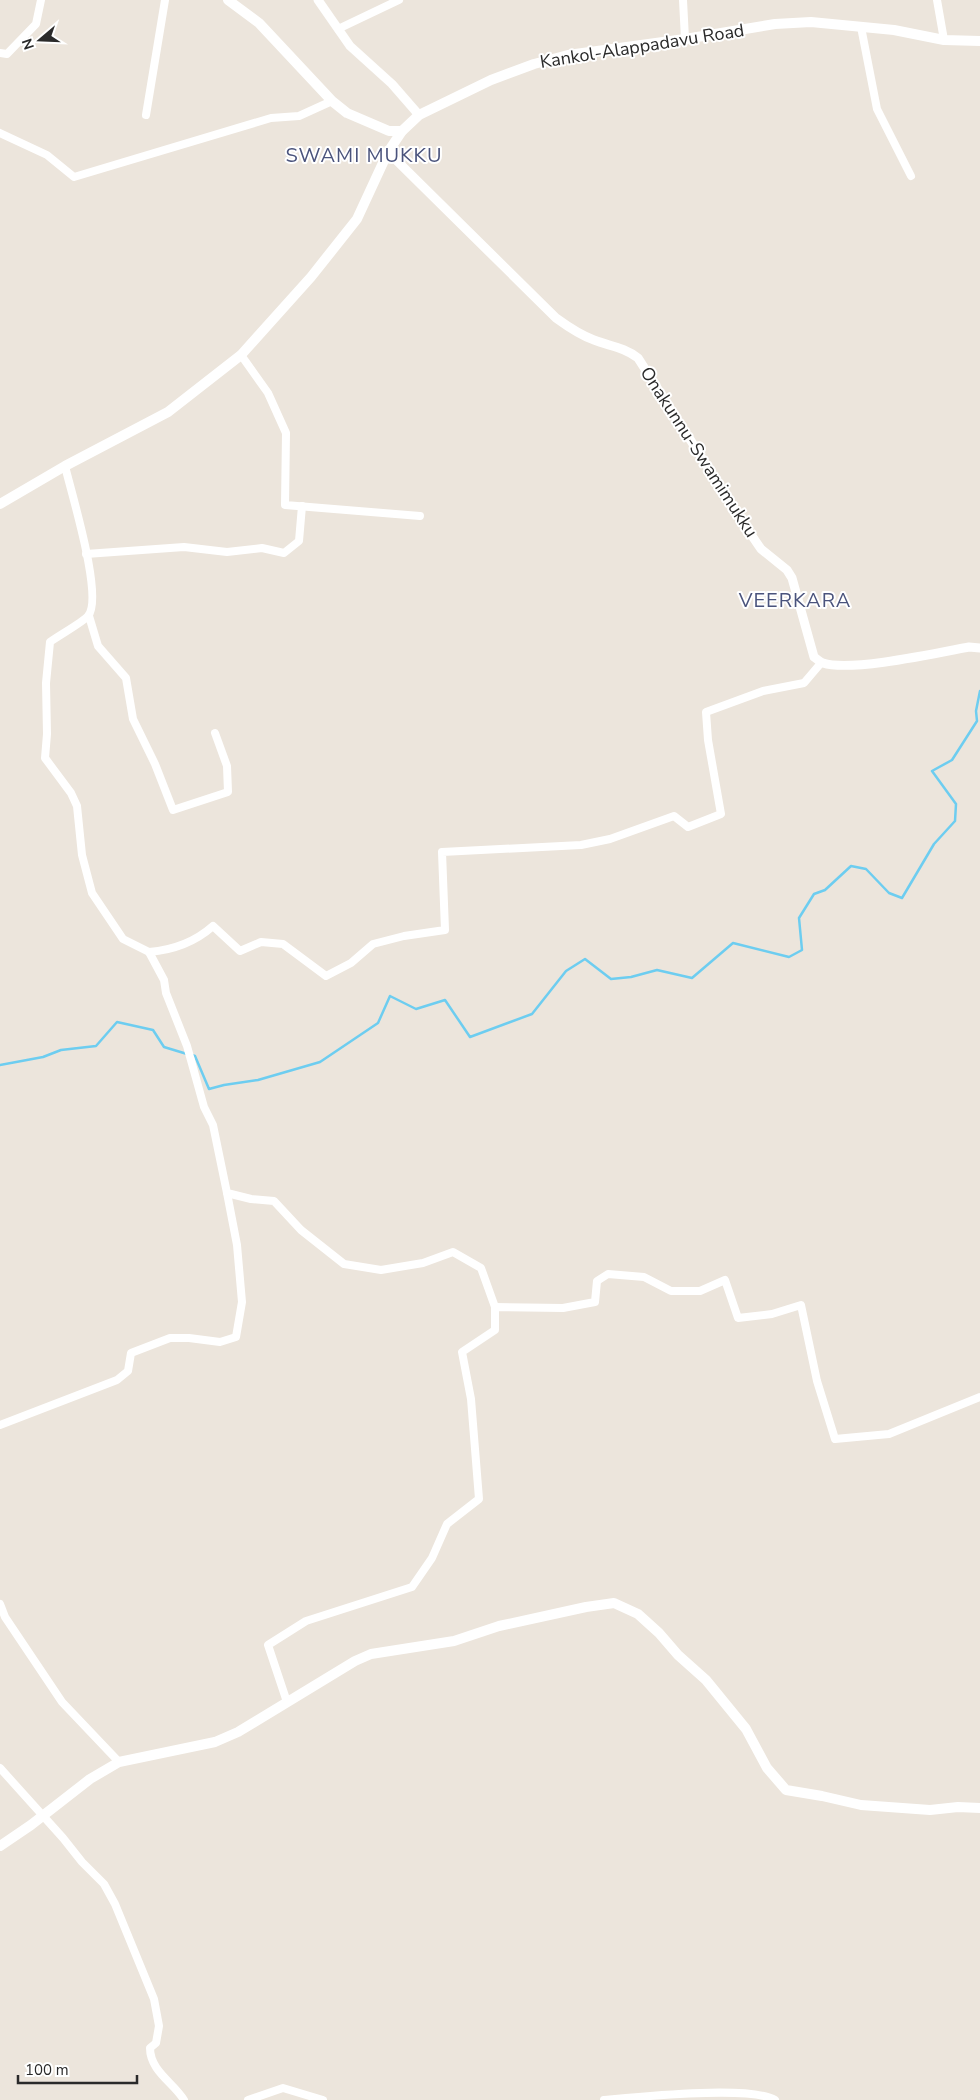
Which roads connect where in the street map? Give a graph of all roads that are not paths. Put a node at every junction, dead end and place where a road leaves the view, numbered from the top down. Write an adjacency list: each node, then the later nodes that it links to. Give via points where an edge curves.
1 (41, 0): 13 (street, via 36,24 7,54)
2 (165, 0): 15 (street)
3 (228, 0): 14 (main road, via 259,22)
4 (318, 0): 9 (street)
5 (399, 0): 9 (street)
6 (683, 0): 10 (street)
7 (936, 0): 11 (street)
8 (861, 28): 10 (main road, Kankol-Alappadavu Road, via 811,22 774,24); 11 (main road, Kankol-Alappadavu Road, via 894,30); 20 (street, via 877,109)
9 (338, 29): 16 (street, via 350,46 392,84)
10 (685, 40): 16 (main road, Kankol-Alappadavu Road, via 568,55 534,64 500,76)
11 (944, 40): 12 (main road, Kankol-Alappadavu Road)
12 (980, 41)
13 (0, 53)
14 (332, 101): 17 (main road, via 347,113 389,131); 18 (street, via 299,116 271,118 74,177 47,155)
15 (146, 115)
16 (419, 115): 17 (main road, Kankol-Alappadavu Road)
17 (402, 131): 19 (main road, Kankol-Alappadavu Road)
18 (0, 132)
19 (388, 152): 21 (main road, Kankol-Alappadavu Road, via 357,219); 29 (street, Onakunnu-Swamimukku, via 556,318 571,329 638,358 761,549 792,578 814,657)
20 (911, 176)
21 (241, 356): 22 (main road, Kankol-Alappadavu Road, via 168,412); 24 (street, via 268,393 286,433 286,505)
22 (64, 466): 23 (main road, Kankol-Alappadavu Road); 26 (street)
23 (0, 504)
24 (302, 506): 25 (street); 26 (street, via 299,541 284,553 262,548 227,552 184,548)
25 (420, 516)
26 (86, 554): 27 (street, via 92,578 93,602)
27 (89, 616): 30 (street, via 98,646 126,678 133,719 173,810 228,792 227,766); 31 (street, via 50,642 45,758 77,806 82,856 92,893 123,939)
28 (980, 648): 29 (street, via 864,664)
29 (821, 663): 31 (street, via 804,683 763,692 706,712 720,814 688,827 674,816 610,839 581,845 442,852 445,930 373,944 350,963 326,976 283,944 260,942 240,952 213,926 202,936 168,950)
30 (215, 733)
31 (149, 952): 32 (street, via 164,980 204,1107 213,1125)
32 (227, 1193): 33 (street, via 274,1201 301,1230 344,1264 381,1270 423,1263 453,1252 481,1268); 35 (street, via 242,1302 236,1337 220,1342 170,1338 131,1353 128,1371 117,1380)
33 (495, 1308): 34 (street, via 563,1308 595,1302 597,1281 608,1274 644,1277 671,1291 700,1291 725,1280 738,1318 772,1314 801,1305 817,1381 836,1439 889,1434); 37 (street, via 495,1330 462,1352 471,1399 479,1499 447,1524 432,1558 412,1587 306,1621 268,1645)
34 (980, 1397)
35 (0, 1425)
36 (0, 1604): 38 (street, via 5,1617 62,1702)
37 (287, 1702): 38 (main road, via 215,1742); 40 (main road, via 371,1654 454,1641 499,1626 614,1603 638,1614 706,1680 746,1729 767,1768 786,1790 861,1806 930,1810)
38 (119, 1762): 41 (main road, via 90,1779)
39 (0, 1768): 41 (street)
40 (980, 1808)
41 (43, 1815): 42 (main road); 43 (street, via 104,1884 115,1904 154,1999 159,2026 150,2054 165,2079)
42 (0, 1846)
43 (184, 2100)
44 (248, 2100): 45 (street, via 283,2088)
45 (322, 2100)
46 (604, 2100): 47 (street, via 727,2092 769,2096)
47 (775, 2100)

